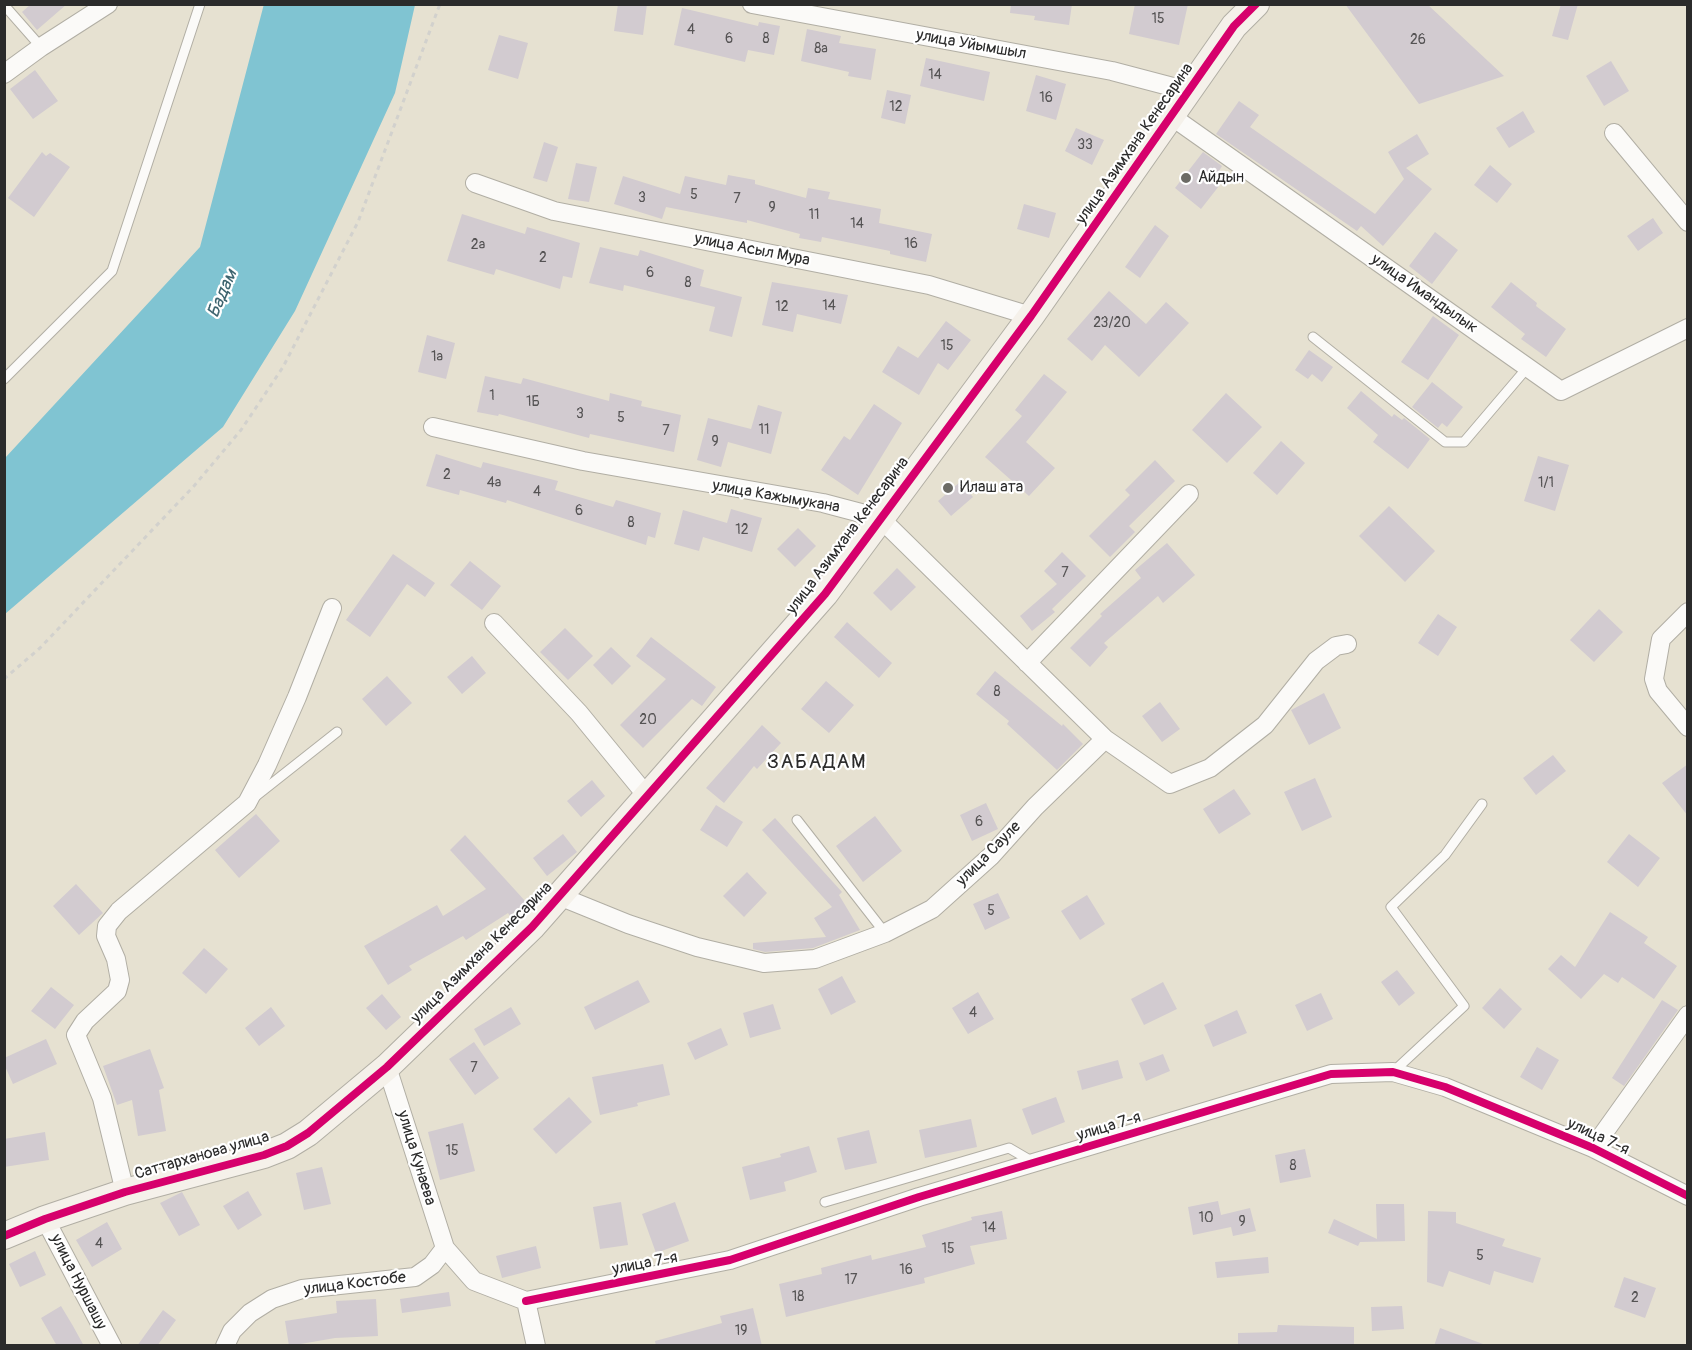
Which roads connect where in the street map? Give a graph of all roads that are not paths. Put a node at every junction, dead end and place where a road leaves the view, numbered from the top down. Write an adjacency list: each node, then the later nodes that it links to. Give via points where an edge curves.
1 (108, 4): 6 (street)
2 (200, 4): 17 (lane, via 112,271)
3 (752, 4): 8 (street, улица Уйымшыл, via 1112,71)
4 (1256, 4): 8 (street, улица Азимхана Кенесарина, via 1234,26)
5 (4, 5): 6 (lane)
6 (41, 47): 7 (street)
7 (4, 74)
8 (1188, 91): 9 (street, улица Азимхана Кенесарина)
9 (1171, 116): 13 (street, улица Азимхана Кенесарина); 16 (street, улица Имандылык)
10 (1614, 133): 12 (street)
11 (475, 183): 13 (street, улица Асыл Мура, via 554,212 929,285)
12 (1688, 222)
13 (1031, 316): 20 (street, улица Азимхана Кенесарина)
14 (1688, 328): 16 (street, улица Имандылык, via 1561,391)
15 (1313, 337): 16 (lane, via 1445,442 1464,442)
16 (1527, 368)
17 (4, 380)
18 (433, 427): 20 (street, улица Кажымукана, via 583,461 823,503)
19 (1189, 494): 25 (street)
20 (879, 518): 25 (street, улица Кажымукана); 29 (street, улица Азимхана Кенесарина, via 825,594)
21 (332, 608): 30 (street, via 297,698)
22 (1688, 612): 26 (street, via 1661,639 1654,679 1658,691)
23 (494, 623): 29 (street, via 579,713)
24 (1347, 644): 28 (street, via 1336,646 1316,661 1265,725 1210,768 1170,784)
25 (1027, 663): 28 (street, улица Кажымукана)
26 (1688, 727)
27 (336, 732): 30 (lane)
28 (1105, 739): 34 (street, улица Сауле, via 991,856 933,909)
29 (647, 796): 33 (street, улица Азимхана Кенесарина)
30 (247, 803): 40 (street, via 119,911 107,926 106,936 120,980 117,991 76,1035 102,1098)
31 (1482, 804): 37 (lane, via 1445,855 1392,907 1464,1006)
32 (797, 819): 34 (lane)
33 (559, 896): 34 (street, улица Сауле, via 697,947 764,963 815,959); 36 (street, улица Азимхана Кенесарина)
34 (885, 933)
35 (1688, 1015): 38 (street)
36 (387, 1067): 40 (street, Саттарханова улица, via 287,1146); 45 (street, улица Кунаева)
37 (1393, 1072): 38 (street, улица 7-я, via 1445,1087); 39 (street, улица 7-я, via 1331,1074)
38 (1593, 1148): 41 (street, улица 7-я)
39 (1035, 1163): 42 (lane, via 1009,1148); 46 (street, улица 7-я, via 730,1260)
40 (124, 1192): 43 (street, Саттарханова улица)
41 (1688, 1196)
42 (825, 1202)
43 (45, 1219): 44 (street, Саттарханова улица); 47 (street, улица Нуршашу)
44 (4, 1236)
45 (445, 1248): 46 (street, улица Кунаева, via 474,1281); 48 (street, улица Костобе, via 432,1265 415,1276 302,1289 272,1299 250,1313 232,1331)
46 (526, 1301): 49 (street)
47 (111, 1346)
48 (225, 1346)
49 (536, 1346)

